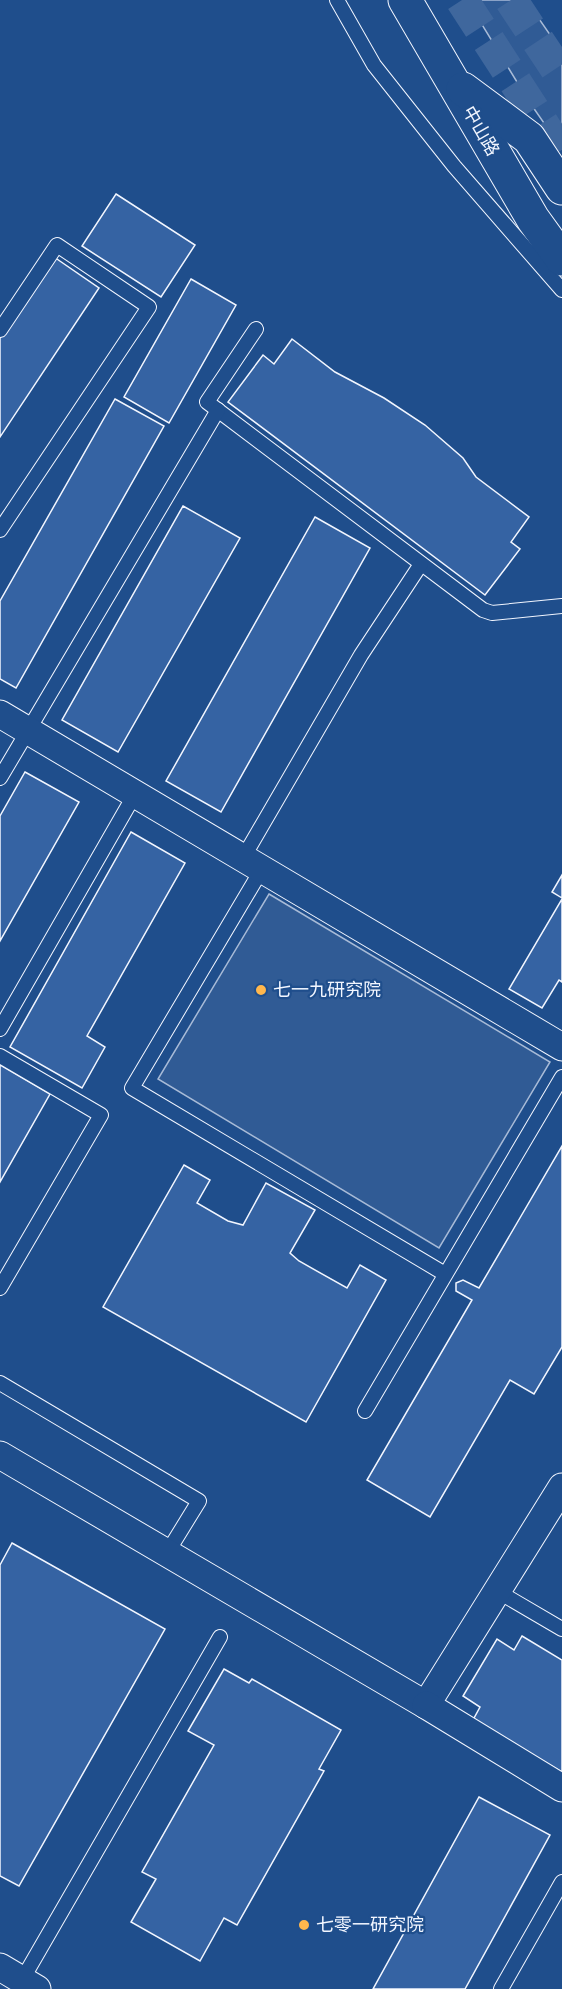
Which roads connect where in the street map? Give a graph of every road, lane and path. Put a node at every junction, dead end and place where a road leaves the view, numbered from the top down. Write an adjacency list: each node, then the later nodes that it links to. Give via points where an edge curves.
1 (337, 0): 6 (lane, via 374,65 454,166)
2 (405, 0): 3 (main road, 中山路)
3 (452, 81): 4 (main road, via 529,138); 5 (main road, 中山路, via 533,219)
4 (562, 188)
5 (562, 259)
6 (562, 290)
7 (256, 329): 9 (lane, via 207,402)
8 (0, 330): 10 (lane, via 57,245 149,308)
9 (218, 410): 11 (lane); 14 (lane)
10 (0, 530)
11 (421, 564): 12 (lane, via 492,613); 17 (lane, via 361,655)
12 (562, 606)
13 (0, 714): 14 (street)
14 (27, 730): 15 (lane); 16 (street)
15 (0, 778)
16 (135, 794): 17 (street); 18 (lane)
17 (253, 864): 19 (street); 22 (lane, via 132,1088)
18 (0, 1029)
19 (562, 1047)
20 (0, 1056): 23 (lane, via 101,1115)
21 (562, 1077): 22 (lane)
22 (445, 1274): 25 (lane)
23 (0, 1288)
24 (0, 1383): 28 (lane, via 199,1501)
25 (365, 1411)
26 (0, 1455): 28 (street)
27 (562, 1487): 29 (street)
28 (167, 1553): 32 (street)
29 (497, 1591): 30 (lane); 32 (street)
30 (562, 1629)
31 (220, 1637): 35 (lane)
32 (426, 1705): 33 (street)
33 (562, 1788)
34 (562, 1882): 36 (lane)
35 (20, 1979)
36 (501, 1989)

